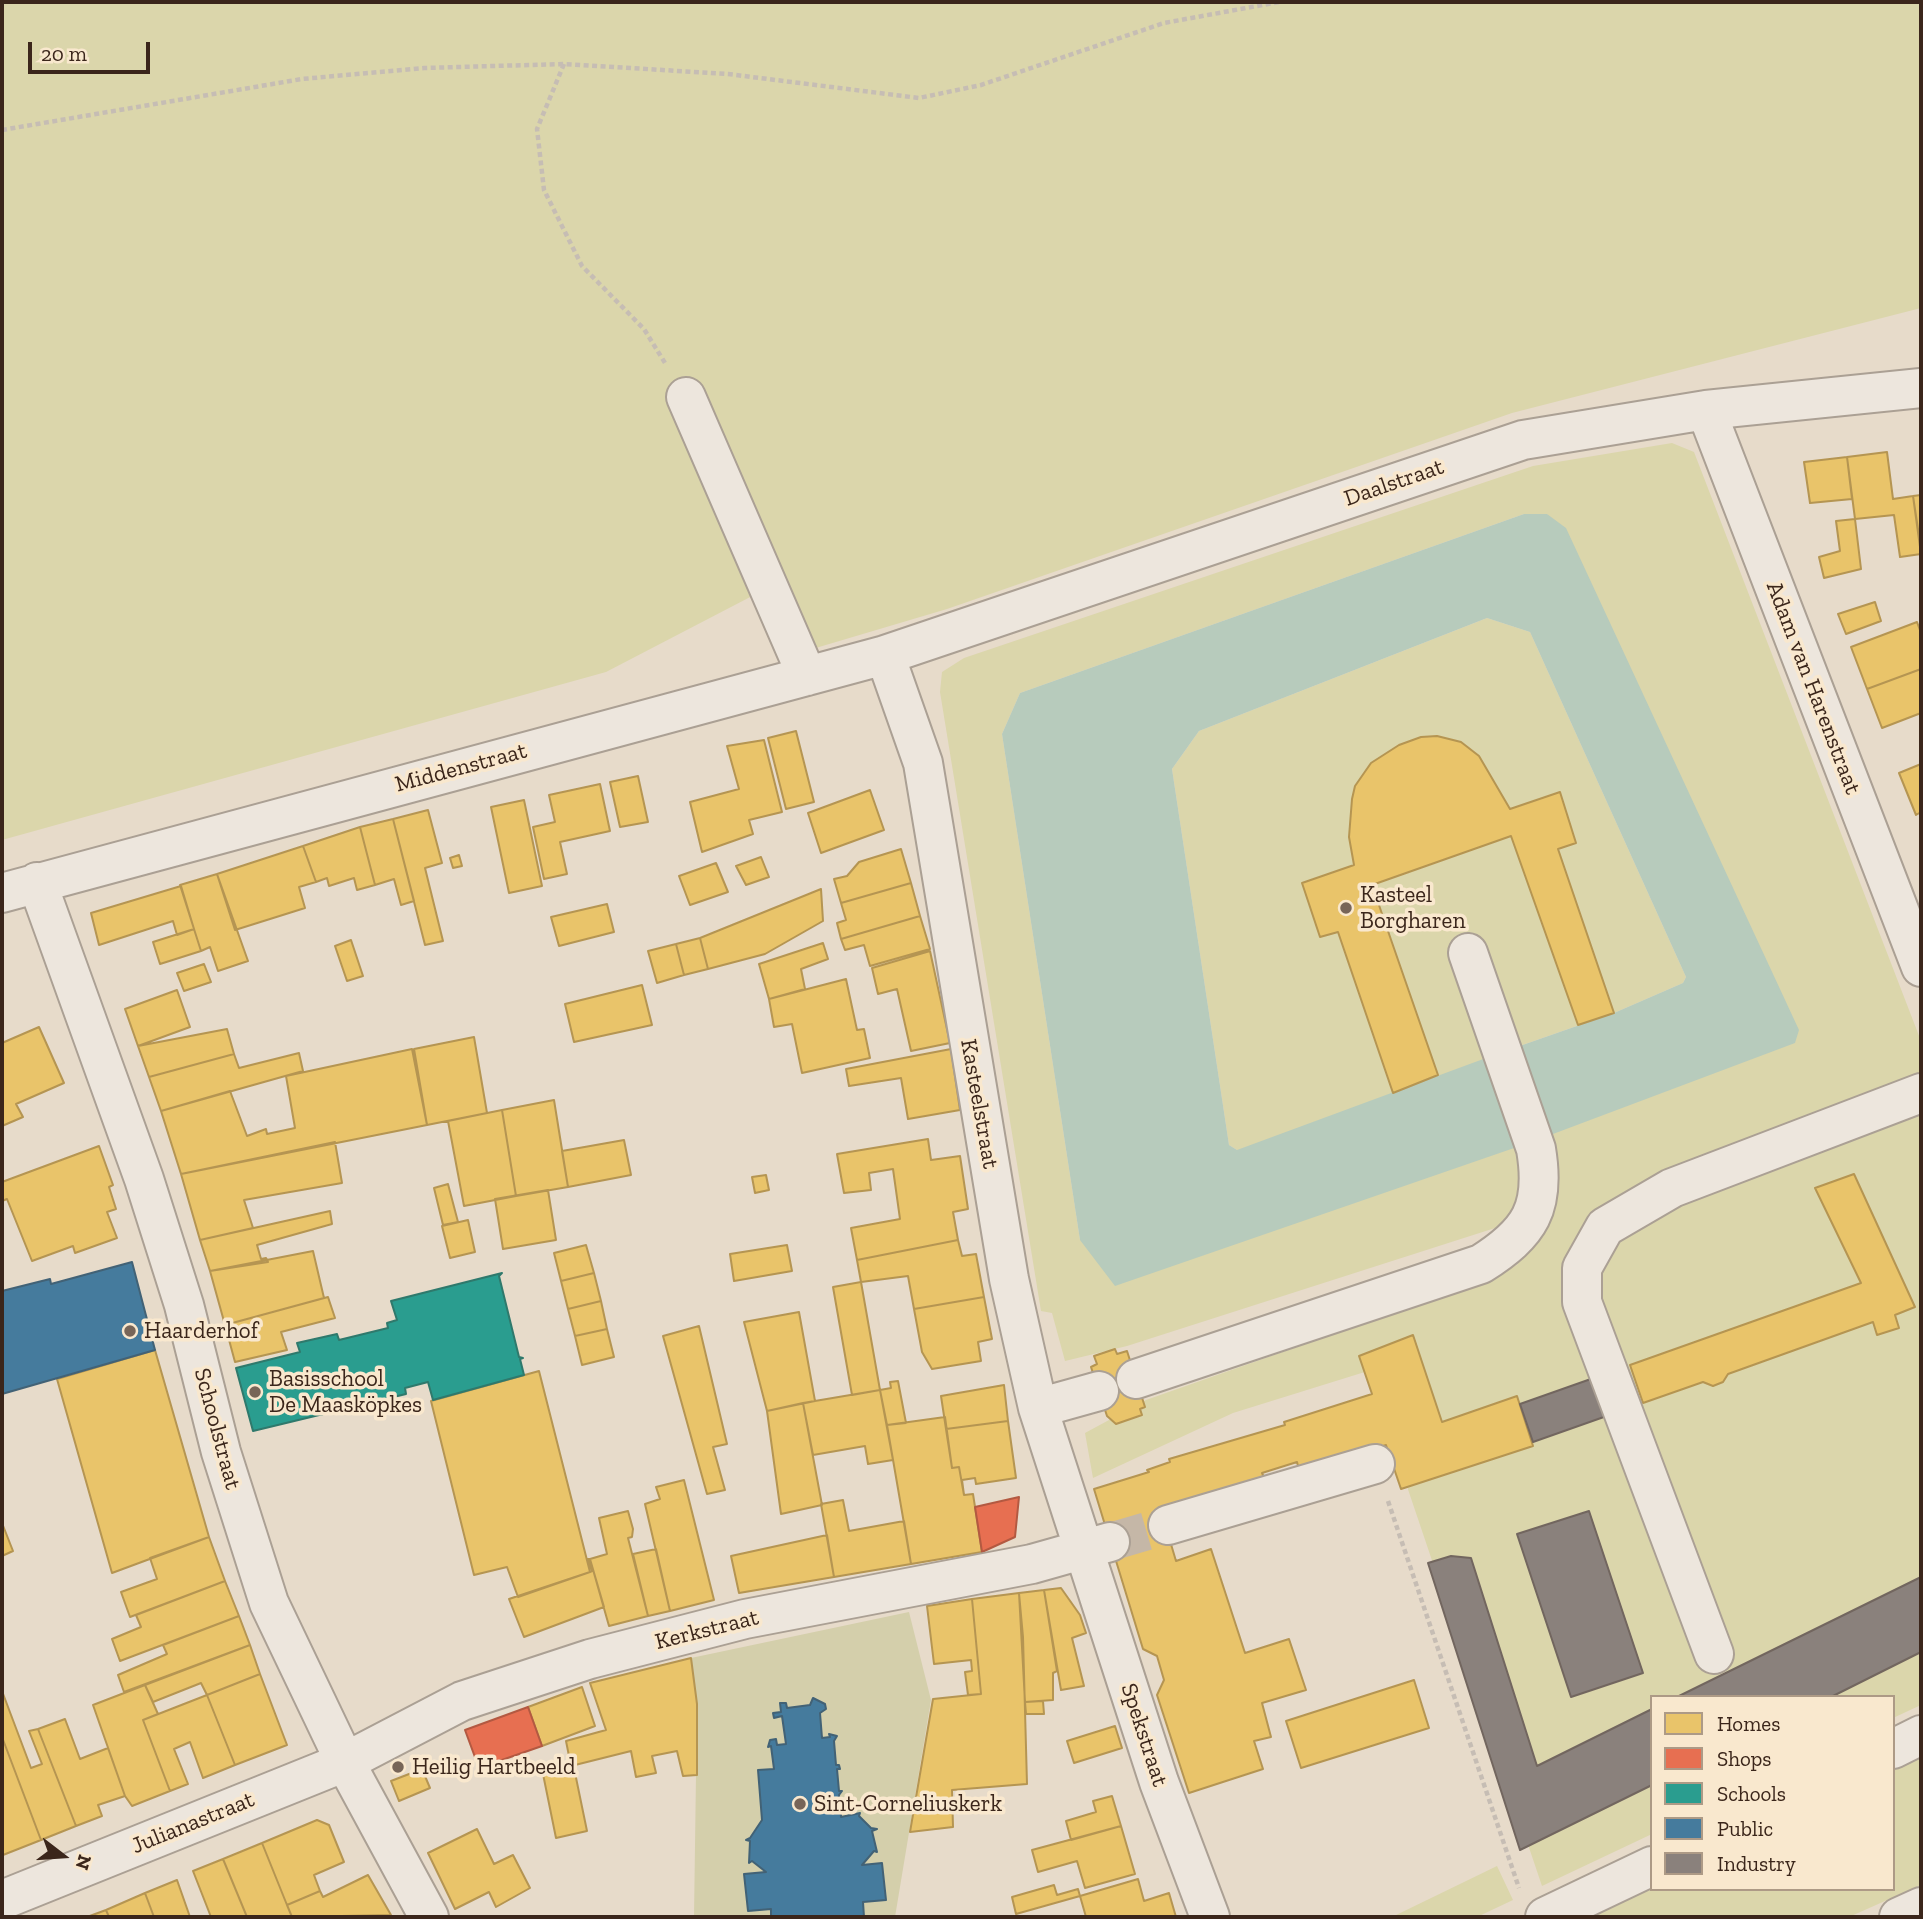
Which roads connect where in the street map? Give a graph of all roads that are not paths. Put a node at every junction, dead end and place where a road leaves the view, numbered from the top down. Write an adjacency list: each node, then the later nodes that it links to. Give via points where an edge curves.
1 (1921, 388): 3 (street, Daalstraat)
2 (686, 397): 5 (street)
3 (1706, 410): 4 (street, Daalstraat, via 1523,440); 8 (street, Adam van Harenstraat)
4 (885, 655): 5 (street, Middenstraat); 12 (street, Kasteelstraat, via 923,763 1009,1279)
5 (807, 676): 6 (street, Middenstraat)
6 (20, 887): 19 (street, Schoolstraat, via 148,1192 184,1305 220,1452 269,1603)
7 (1468, 953): 10 (street, via 1534,1142 1539,1196 1528,1223 1510,1246 1481,1264)
8 (1921, 967)
9 (1921, 1093): 16 (street, via 1672,1188 1605,1227 1582,1268 1582,1302)
10 (1136, 1380)
11 (1099, 1391): 12 (street)
12 (1038, 1408): 15 (street, Kasteelstraat)
13 (1376, 1464): 14 (street)
14 (1168, 1525)
15 (1098, 1546): 19 (street, Kerkstraat, via 1032,1564 745,1619 590,1658 462,1701); 25 (street, Spekstraat, via 1159,1782)
16 (1714, 1654)
17 (1921, 1735): 18 (street)
18 (1895, 1748)
19 (345, 1762): 21 (street, Julianastraat); 24 (street, Schoolstraat)
20 (1650, 1867): 22 (street)
21 (2, 1900)
22 (1533, 1905)
23 (1921, 1908): 26 (street)
24 (429, 1917)
25 (1210, 1917)
26 (1899, 1917)

